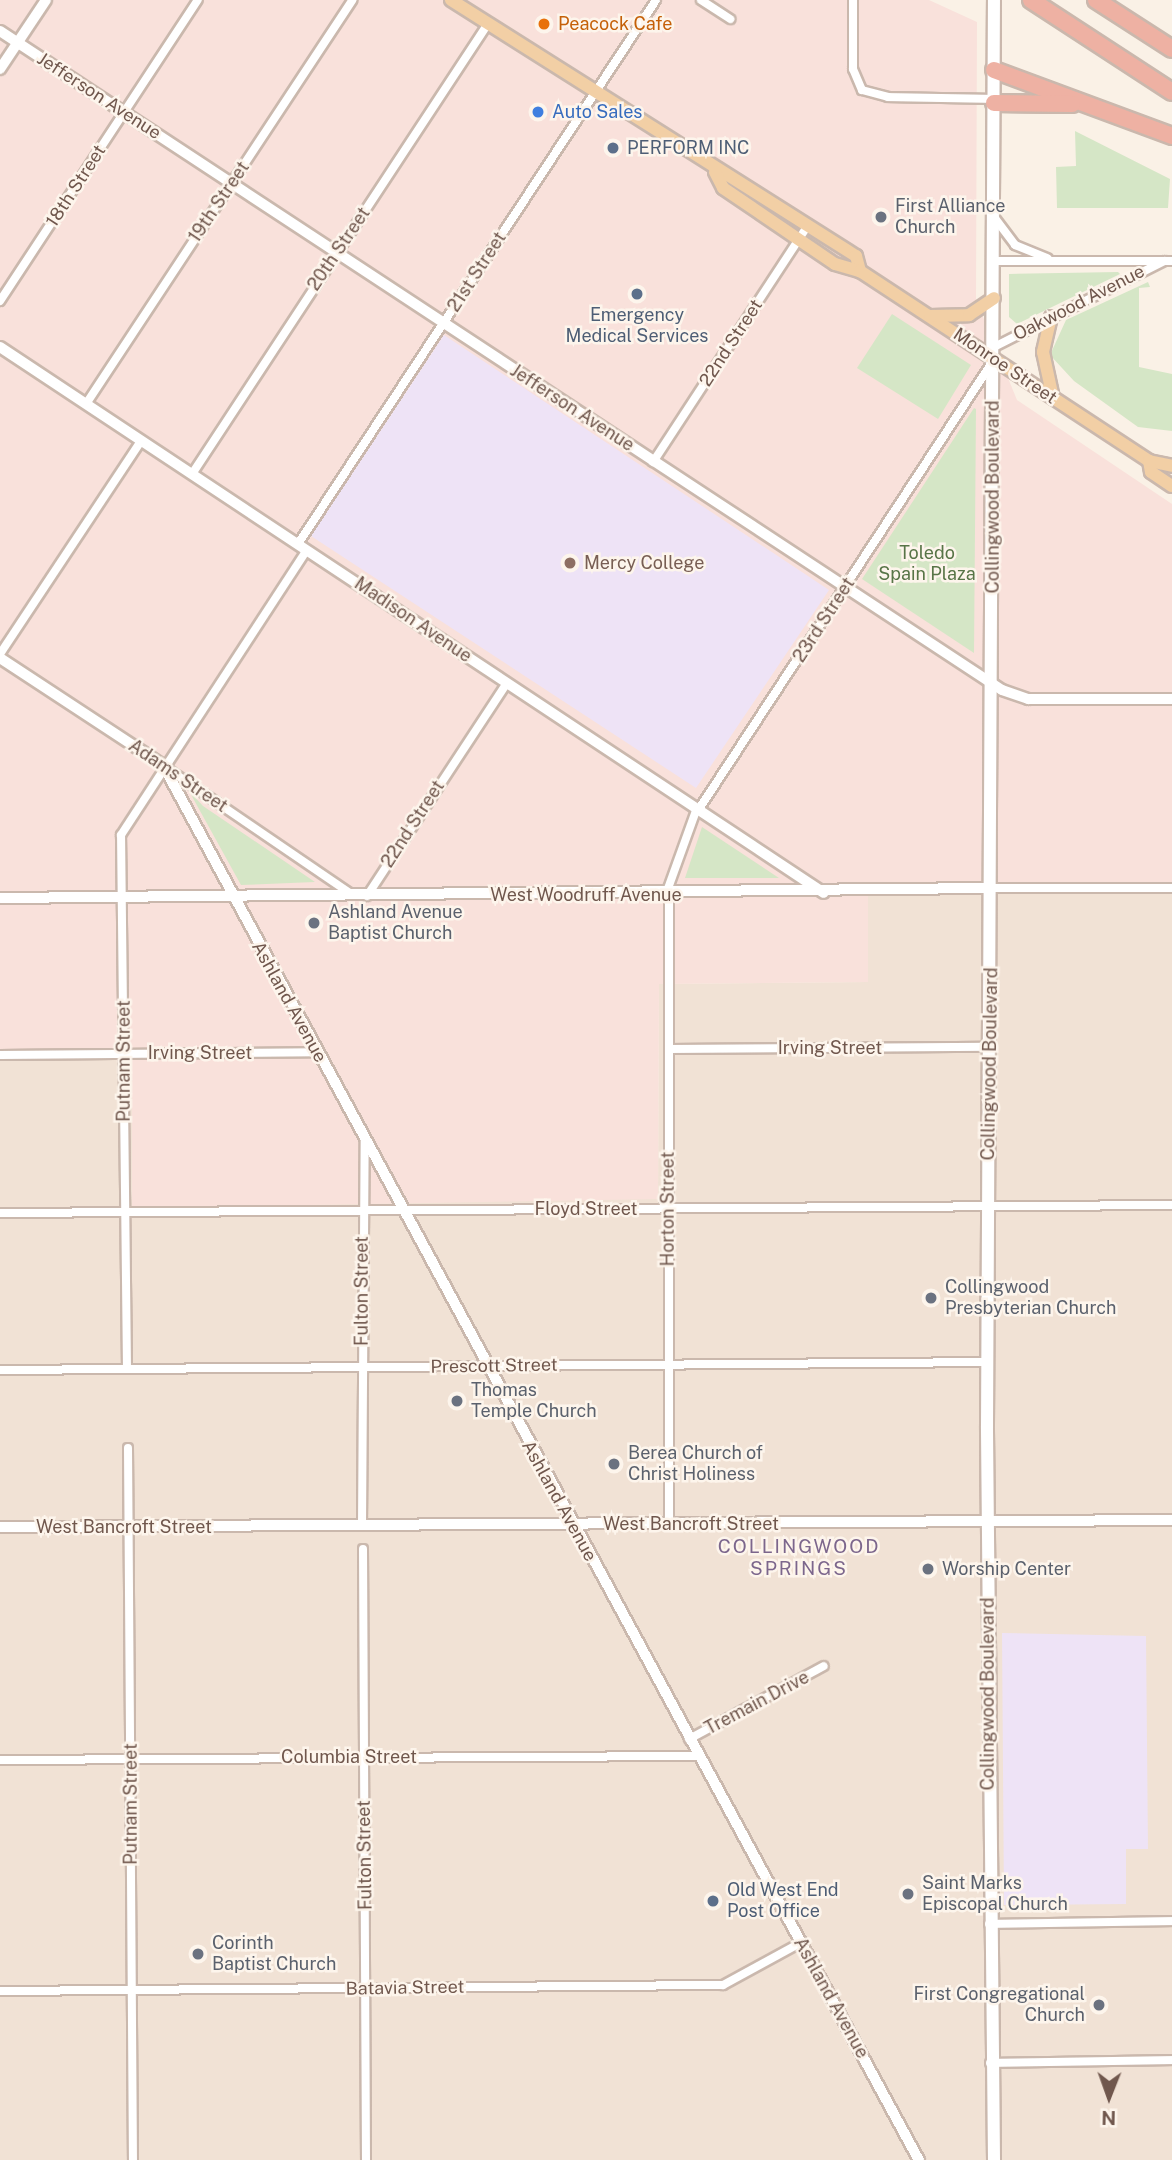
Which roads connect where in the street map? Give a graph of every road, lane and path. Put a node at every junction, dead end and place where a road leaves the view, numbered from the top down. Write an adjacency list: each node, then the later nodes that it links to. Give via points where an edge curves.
1 (46, 0): 14 (street)
2 (198, 0): 22 (street, 18th Street)
3 (352, 0): 25 (street, 19th Street)
4 (451, 0): 12 (main road, Monroe Street)
5 (656, 0): 19 (street, 21st Street)
6 (701, 0): 11 (street)
7 (853, 0): 20 (street, via 853,69 862,90 888,97)
8 (994, 0): 17 (main road, Collingwood Boulevard)
9 (1031, 0): 18 (highway)
10 (1096, 0): 15 (highway)
11 (730, 19)
12 (487, 24): 19 (main road, Monroe Street); 29 (street, 20th Street)
13 (0, 31): 14 (street, Jefferson Avenue)
14 (18, 43): 16 (street); 22 (street, Jefferson Avenue)
15 (1172, 49)
16 (0, 69)
17 (994, 70): 20 (main road, Collingwood Boulevard); 21 (highway)
18 (1172, 92)
19 (594, 94): 24 (main road, Monroe Street); 38 (street, 21st Street)
20 (994, 101): 21 (highway); 26 (main road, Collingwood Boulevard)
21 (1085, 104): 23 (highway)
22 (124, 113): 25 (street, Jefferson Avenue); 35 (street, 18th Street)
23 (1172, 136)
24 (715, 172): 27 (main road, Monroe Street, via 732,176); 28 (main road, Monroe Street, via 723,188)
25 (231, 183): 29 (street, Jefferson Avenue); 42 (street, 19th Street)
26 (994, 217): 30 (main road, Collingwood Boulevard); 31 (street, Oakwood Avenue, via 1015,245)
27 (808, 225): 28 (street, 22nd Street); 33 (main road, Monroe Street, via 856,256)
28 (799, 239): 33 (main road, Monroe Street, via 847,271); 45 (street, 22nd Street)
29 (337, 253): 38 (street, Jefferson Avenue); 47 (street, 20th Street)
30 (994, 261): 31 (street, Oakwood Avenue); 34 (main road, Collingwood Boulevard)
31 (1054, 261): 32 (street, Oakwood Avenue)
32 (1168, 261): 37 (street, Oakwood Avenue)
33 (860, 271): 36 (main road, Monroe Street)
34 (994, 298): 36 (main road, via 969,315); 40 (main road, Collingwood Boulevard)
35 (0, 301)
36 (929, 316): 40 (main road, Monroe Street)
37 (1051, 317): 40 (street, Oakwood Avenue); 41 (main road, via 1042,352)
38 (443, 323): 45 (street, Jefferson Avenue); 49 (street, 21st Street)
39 (0, 348): 42 (street, Madison Avenue)
40 (994, 353): 41 (main road, Monroe Street); 50 (street, 23rd Street); 53 (main road, Collingwood Boulevard)
41 (1053, 398): 44 (main road, Monroe Street)
42 (86, 404): 43 (street, Madison Avenue)
43 (141, 441): 47 (street, Madison Avenue); 51 (street)
44 (1149, 461): 46 (main road, Monroe Street); 48 (main road, Monroe Street, via 1152,472)
45 (653, 462): 50 (street, Jefferson Avenue)
46 (1172, 466)
47 (192, 474): 49 (street, Madison Avenue)
48 (1172, 486)
49 (302, 547): 52 (street, Madison Avenue); 55 (street, 21st Street)
50 (847, 586): 53 (street, Jefferson Avenue); 56 (street, 23rd Street)
51 (0, 656): 55 (street, Adams Street)
52 (508, 683): 56 (street, Madison Avenue); 63 (street, 22nd Street)
53 (991, 683): 54 (street, Jefferson Avenue, via 1028,699); 57 (main road, Collingwood Boulevard)
54 (1172, 699)
55 (163, 765): 60 (street, Ashland Avenue); 62 (street, Adams Street); 64 (street, Putnam Street, via 123,827)
56 (698, 808): 59 (street, Madison Avenue); 61 (street, 23rd Street)
57 (992, 888): 58 (street, West Woodruff Avenue); 59 (street, West Woodruff Avenue); 66 (main road, Collingwood Boulevard)
58 (1172, 888)
59 (824, 894): 61 (street, West Woodruff Avenue)
60 (231, 895): 62 (street, West Woodruff Avenue); 64 (street, West Woodruff Avenue); 68 (street, Ashland Avenue)
61 (667, 895): 63 (street, West Woodruff Avenue); 67 (street, Horton Street)
62 (354, 896): 63 (street, West Woodruff Avenue)
63 (367, 896)
64 (122, 897): 65 (street, West Woodruff Avenue); 69 (street, Putnam Street)
65 (0, 898)
66 (991, 1047): 67 (street, Irving Street); 73 (main road, Collingwood Boulevard)
67 (669, 1049): 74 (street, Horton Street)
68 (316, 1052): 69 (street, Irving Street); 71 (street, Ashland Avenue)
69 (124, 1054): 70 (street, Irving Street); 77 (street, Putnam Street)
70 (0, 1055)
71 (365, 1141): 75 (street, Fulton Street); 76 (street, Ashland Avenue)
72 (1172, 1205): 73 (street, Floyd Street)
73 (989, 1206): 74 (street, Floyd Street); 79 (main road, Collingwood Boulevard)
74 (668, 1208): 76 (street, Floyd Street); 80 (street, Horton Street)
75 (362, 1210): 76 (street, Floyd Street); 77 (street, Floyd Street); 82 (street, Fulton Street)
76 (403, 1210): 81 (street, Ashland Avenue)
77 (125, 1212): 78 (street, Floyd Street); 83 (street, Putnam Street)
78 (0, 1213)
79 (987, 1362): 80 (street, Prescott Street); 87 (main road, Collingwood Boulevard)
80 (669, 1365): 81 (street, Prescott Street); 89 (street, Horton Street)
81 (484, 1366): 82 (street, Prescott Street); 88 (street, Ashland Avenue)
82 (362, 1367): 83 (street, Prescott Street); 90 (street, Fulton Street)
83 (127, 1369): 84 (street, Prescott Street)
84 (0, 1370)
85 (128, 1448): 92 (street, Putnam Street)
86 (1172, 1520): 87 (street, West Bancroft Street)
87 (987, 1522): 89 (street, West Bancroft Street); 101 (main road, Collingwood Boulevard)
88 (573, 1524): 89 (street, West Bancroft Street); 90 (street, West Bancroft Street); 95 (street, Ashland Avenue)
89 (669, 1524)
90 (362, 1525): 92 (street, West Bancroft Street)
91 (0, 1527): 92 (street, West Bancroft Street)
92 (129, 1527): 98 (street, Putnam Street)
93 (363, 1549): 97 (street, Fulton Street)
94 (824, 1667): 95 (street, Tremain Drive)
95 (689, 1739): 96 (street, Ashland Avenue)
96 (698, 1756): 97 (street, Columbia Street); 102 (street, Ashland Avenue)
97 (363, 1757): 98 (street, Columbia Street); 103 (street, Fulton Street)
98 (131, 1759): 99 (street, Columbia Street); 104 (street, Putnam Street)
99 (0, 1760)
100 (1172, 1921): 101 (street)
101 (989, 1924): 107 (main road, Collingwood Boulevard)
102 (800, 1943): 103 (street, Batavia Street, via 723,1985); 111 (street, Ashland Avenue)
103 (366, 1989): 104 (street, Batavia Street); 110 (street, Fulton Street)
104 (132, 1990): 105 (street, Batavia Street); 109 (street, Putnam Street)
105 (0, 1991)
106 (1172, 2060): 107 (street)
107 (990, 2063): 108 (main road, Collingwood Boulevard)
108 (990, 2129): 112 (main road, Collingwood Boulevard); 113 (main road, Collingwood Boulevard)
109 (133, 2160)
110 (366, 2160)
111 (919, 2160)
112 (987, 2160)
113 (994, 2160)

